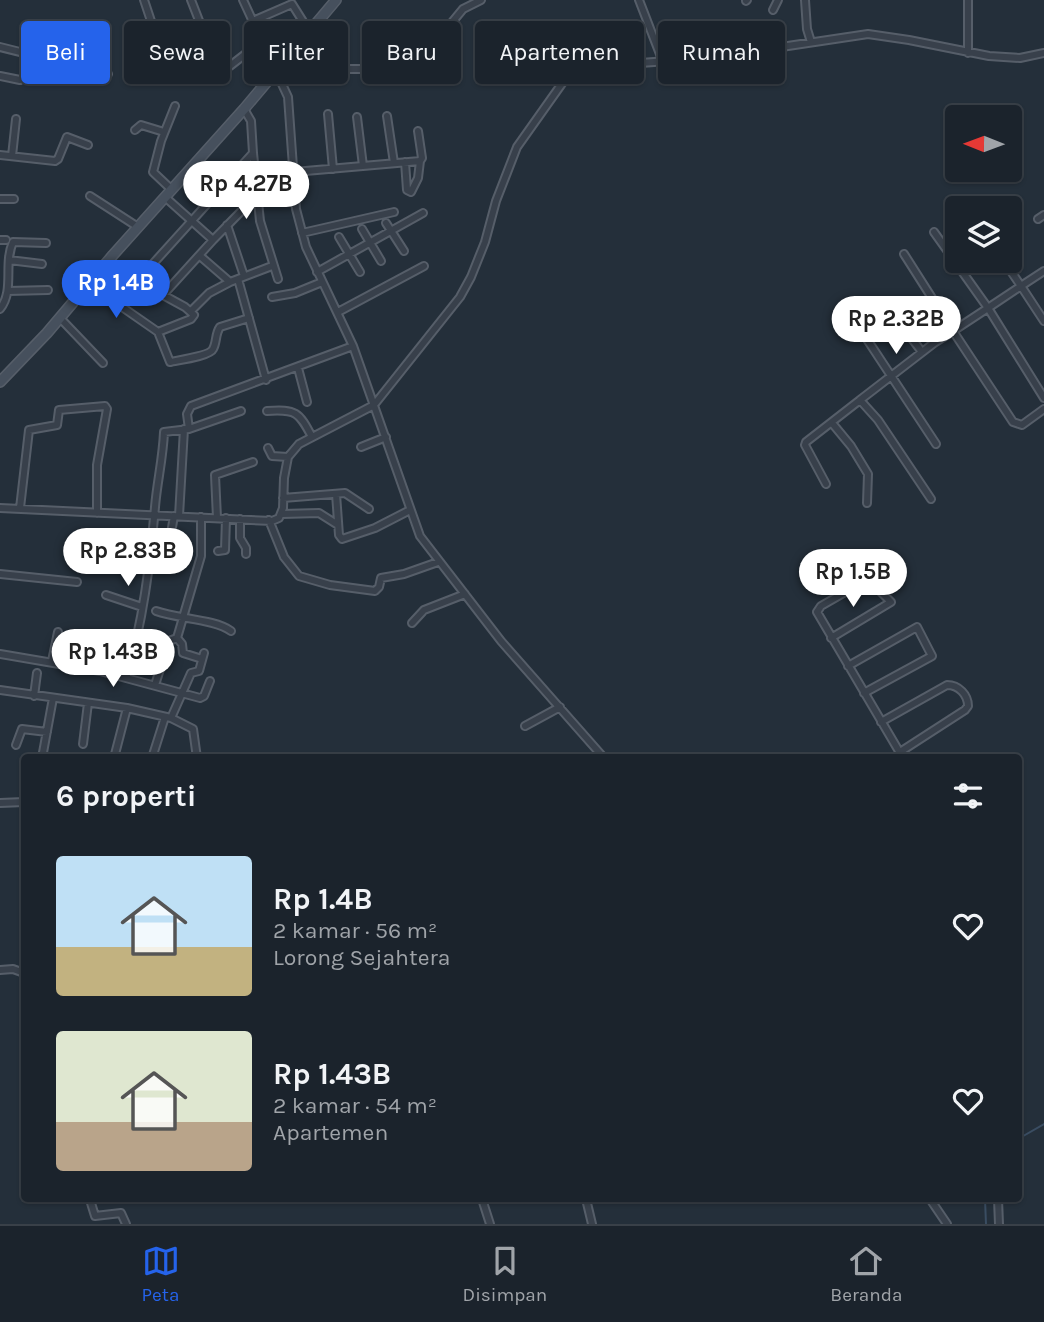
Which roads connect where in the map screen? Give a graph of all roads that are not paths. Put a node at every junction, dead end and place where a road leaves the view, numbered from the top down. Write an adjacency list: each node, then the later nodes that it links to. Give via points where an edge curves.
1 (144, 0): 2 (street, via 167,60 202,47 200,23)
2 (191, 0)
3 (243, 0): 11 (street)
4 (336, 0): 13 (street)
5 (481, 0): 24 (street, via 463,9 435,43 402,69)
6 (639, 0): 17 (street)
7 (778, 0): 10 (street)
8 (805, 0): 14 (street)
9 (968, 0): 18 (street)
10 (773, 10)
11 (253, 21): 12 (street, via 292,4)
12 (303, 21)
13 (318, 21)
14 (811, 42): 15 (street); 18 (street, via 868,34)
15 (785, 46)
16 (0, 47): 20 (street)
17 (658, 49)
18 (968, 53): 19 (street, via 1020,58)
19 (1044, 53)
20 (21, 54)
21 (244, 55): 23 (street)
22 (658, 62): 115 (street, via 573,68 517,147 485,242 460,297)
23 (230, 66)
24 (348, 69)
25 (0, 76): 26 (street)
26 (20, 80)
27 (266, 84): 30 (street)
28 (283, 84): 47 (street, via 290,107)
29 (175, 106): 37 (street)
30 (244, 109): 39 (street, via 251,121); 48 (street)
31 (328, 114): 46 (street)
32 (387, 116): 43 (street)
33 (358, 117): 45 (street)
34 (16, 119): 41 (street)
35 (135, 130): 37 (street, via 141,125)
36 (418, 131): 42 (street)
37 (164, 132): 48 (street, via 153,172)
38 (88, 145): 41 (street, via 67,137 57,161)
39 (253, 153): 49 (street); 57 (street)
40 (0, 155): 41 (street)
41 (12, 156)
42 (421, 161): 44 (street); 44 (street, via 411,192 407,190)
43 (394, 163): 44 (street); 45 (street)
44 (405, 163)
45 (363, 166): 46 (street)
46 (333, 169): 47 (street)
47 (294, 172): 50 (street)
48 (173, 190): 52 (street)
49 (257, 195): 50 (street); 59 (street); 76 (street)
50 (295, 195): 64 (street)
51 (90, 196): 60 (street)
52 (164, 197): 57 (street); 60 (street)
53 (0, 199): 54 (street)
54 (14, 199)
55 (394, 212): 64 (street)
56 (423, 213): 62 (street)
57 (191, 222): 66 (street); 90 (street, via 141,277)
58 (386, 223): 62 (street)
59 (227, 225): 66 (street); 82 (street)
60 (138, 227): 86 (street)
61 (362, 229): 67 (street)
62 (392, 230): 67 (street); 69 (street)
63 (934, 232): 93 (street)
64 (302, 233): 78 (street)
65 (339, 237): 70 (street)
66 (214, 240): 72 (street)
67 (370, 242): 70 (street); 74 (street)
68 (46, 243): 73 (street, via 15,241)
69 (404, 251)
70 (349, 254): 78 (street); 79 (street)
71 (904, 254): 101 (street)
72 (200, 257): 84 (street); 90 (street)
73 (9, 261): 75 (street); 89 (street)
74 (381, 261)
75 (42, 264)
76 (272, 266): 82 (street); 83 (street)
77 (424, 266): 96 (street)
78 (317, 272): 85 (street)
79 (360, 272)
80 (1012, 273): 87 (street)
81 (1041, 273): 87 (street)
82 (241, 278): 84 (street); 99 (street)
83 (278, 279)
84 (230, 282): 95 (street, via 209,293)
85 (322, 282): 91 (street); 96 (street)
86 (89, 284): 98 (street); 102 (street)
87 (1021, 286): 93 (street); 100 (street)
88 (48, 290): 89 (street)
89 (8, 291): 94 (street)
90 (163, 295): 95 (street)
91 (272, 297)
92 (884, 302): 104 (street)
93 (988, 308): 101 (street); 112 (street)
94 (0, 309)
95 (191, 311): 102 (street, via 191,319)
96 (338, 312): 103 (street)
97 (849, 312): 109 (street)
98 (60, 318): 105 (street); 108 (street)
99 (249, 318): 102 (street, via 220,327 209,353 170,362); 110 (street)
100 (1044, 321)
101 (953, 331): 104 (street); 116 (street, via 1013,422 1022,425)
102 (158, 332)
103 (353, 345): 107 (street); 115 (street)
104 (922, 352): 109 (street)
105 (103, 363)
106 (0, 367): 108 (street)
107 (298, 368): 110 (street); 114 (street)
108 (11, 370): 111 (street)
109 (891, 376): 113 (street); 123 (street)
110 (266, 380): 120 (street, via 191,406)
111 (0, 382)
112 (1044, 398)
113 (860, 400): 119 (street); 131 (street)
114 (307, 401)
115 (374, 405): 121 (street); 122 (street)
116 (1044, 409)
117 (241, 411): 120 (street)
118 (267, 411): 121 (street, via 297,413)
119 (832, 423): 128 (street, via 805,444); 132 (street, via 868,474)
120 (187, 429): 139 (street, via 164,432); 140 (street)
121 (312, 437): 126 (street)
122 (386, 438): 124 (street); 136 (street)
123 (936, 444)
124 (361, 447)
125 (268, 448): 126 (street, via 272,456)
126 (288, 457): 130 (street)
127 (253, 462): 142 (street, via 215,475)
128 (826, 484)
129 (336, 494): 130 (street); 135 (street, via 349,495); 146 (street)
130 (283, 498): 138 (street)
131 (931, 499)
132 (867, 503)
133 (0, 508): 134 (street)
134 (20, 509): 137 (street); 137 (street, via 29,430 57,425 60,410 104,406)
135 (369, 509)
136 (410, 510): 146 (street, via 346,539 340,538); 150 (street, via 420,536)
137 (97, 513): 139 (street)
138 (282, 514): 145 (street); 146 (street, via 319,513)
139 (155, 516): 140 (street); 155 (street)
140 (176, 516): 141 (street); 147 (street)
141 (201, 517): 142 (street); 157 (street, via 201,556)
142 (217, 518): 143 (street)
143 (226, 518): 144 (street); 148 (street, via 225,550)
144 (240, 519): 145 (street); 149 (street)
145 (269, 520): 150 (street, via 285,556 305,579 375,591 381,578)
146 (338, 525)
147 (168, 550)
148 (218, 551)
149 (246, 555)
150 (438, 562): 153 (street)
151 (0, 574): 152 (street)
152 (77, 582)
153 (465, 594): 158 (street, via 425,610); 176 (street)
154 (106, 595): 155 (street)
155 (142, 607): 167 (street)
156 (156, 611): 157 (street)
157 (184, 619): 159 (street, via 218,624); 161 (street)
158 (412, 623)
159 (231, 631)
160 (58, 632): 164 (street)
161 (177, 638): 169 (street, via 169,641); 171 (street, via 183,653 203,656)
162 (831, 638): 162 (street, via 817,612 821,606 868,579 891,602); 165 (street)
163 (0, 654): 164 (street)
164 (52, 661): 167 (street)
165 (848, 666): 172 (street); 172 (street, via 917,627 932,656)
166 (37, 673): 173 (street)
167 (125, 678): 169 (street)
168 (210, 681): 171 (street, via 203,697)
169 (155, 685): 171 (street)
170 (0, 690): 173 (street)
171 (183, 694): 178 (street)
172 (864, 694): 179 (street)
173 (34, 696): 174 (street)
174 (53, 698): 175 (street); 181 (street)
175 (88, 703): 177 (street); 182 (street)
176 (560, 707): 180 (street); 188 (street)
177 (127, 708): 178 (street); 185 (street)
178 (168, 718): 186 (street); 187 (street, via 193,729)
179 (881, 722): 189 (street); 190 (street, via 947,685 957,687 965,696 965,710)
180 (525, 726)
181 (47, 732): 183 (street, via 22,729); 184 (street)
182 (83, 744)
183 (16, 745)
184 (43, 754)
185 (115, 754)
186 (154, 754)
187 (196, 754)
188 (601, 754)
189 (900, 754)
190 (902, 754)
191 (0, 803): 192 (street)
192 (21, 803)
193 (0, 970): 194 (street)
194 (21, 972)
195 (483, 1202): 201 (street)
196 (587, 1202): 202 (street)
197 (932, 1202): 203 (street)
198 (998, 1202): 204 (street)
199 (90, 1203): 200 (street, via 95,1216 121,1213)
200 (126, 1224)
201 (490, 1224)
202 (592, 1224)
203 (947, 1224)
204 (999, 1224)

